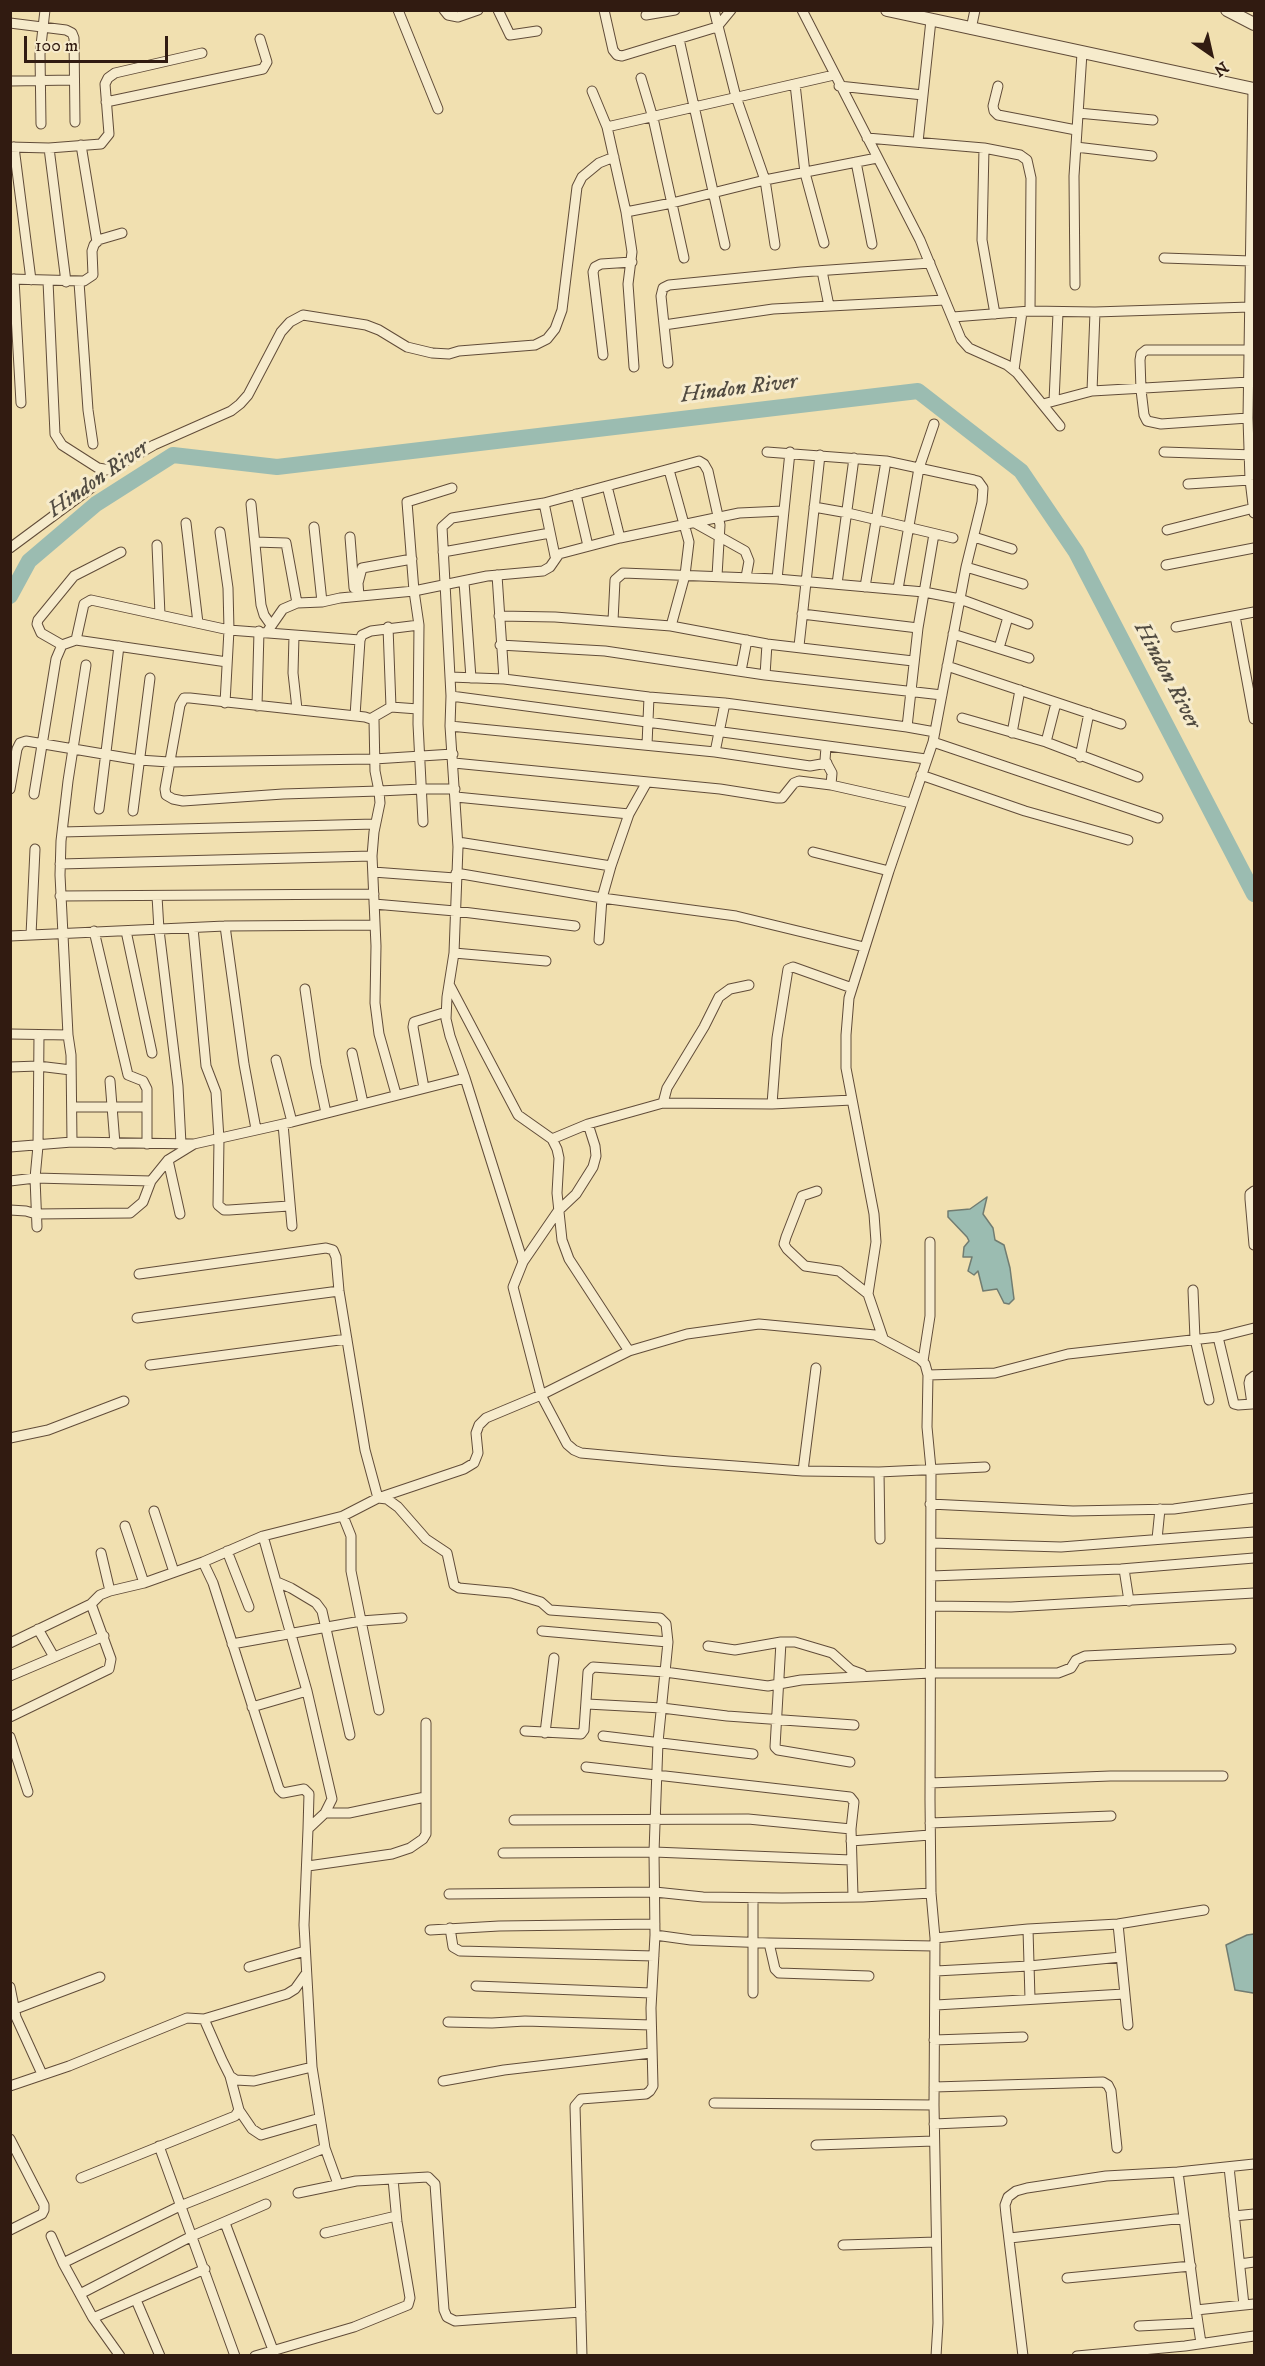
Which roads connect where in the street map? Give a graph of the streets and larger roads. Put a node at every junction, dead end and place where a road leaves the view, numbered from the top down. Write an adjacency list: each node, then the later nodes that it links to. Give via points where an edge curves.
1 (45, 10): 19 (street)
2 (398, 10): 40 (street)
3 (444, 10): 4 (street, via 458,17)
4 (478, 10)
5 (498, 10): 21 (street, via 510,35)
6 (604, 10): 23 (street, via 617,55)
7 (675, 10): 14 (street)
8 (714, 10): 18 (street)
9 (732, 10): 18 (street)
10 (802, 10): 26 (street)
11 (887, 10): 15 (street)
12 (975, 10): 20 (street)
13 (1227, 10): 17 (street)
14 (646, 15)
15 (931, 20): 20 (street); 36 (street)
16 (10, 22): 19 (street)
17 (1254, 24)
18 (717, 27): 23 (street); 37 (street)
19 (43, 28): 28 (street, via 72,33); 30 (street)
20 (971, 29): 25 (street)
21 (537, 31)
22 (260, 39): 38 (street, via 267,62 263,69)
23 (679, 39): 39 (street)
24 (202, 53): 38 (street, via 115,73 105,84)
25 (1082, 53): 34 (street); 41 (street)
26 (834, 75): 31 (street); 32 (street)
27 (641, 78): 42 (street)
28 (74, 80): 30 (street); 44 (street)
29 (10, 81): 30 (street)
30 (40, 81): 45 (street)
31 (795, 84): 37 (street); 59 (street)
32 (839, 86): 36 (street); 48 (street)
33 (998, 86): 47 (street, via 993,106 998,115)
34 (1254, 89): 72 (street)
35 (592, 91): 46 (street)
36 (923, 94): 49 (street)
37 (736, 97): 39 (street); 60 (street)
38 (106, 102): 50 (street, via 110,134 107,140)
39 (694, 106): 42 (street); 61 (street)
40 (438, 109)
41 (1078, 113): 43 (street); 47 (street)
42 (653, 118): 46 (street); 62 (street)
43 (1153, 120)
44 (75, 122)
45 (41, 124)
46 (607, 127): 56 (street)
47 (1076, 130): 52 (street)
48 (867, 138): 49 (street); 57 (street)
49 (918, 142): 54 (street)
50 (81, 145): 53 (street); 65 (street)
51 (12, 147): 53 (street); 77 (street)
52 (1076, 147): 55 (street); 81 (street)
53 (49, 148): 79 (street)
54 (984, 148): 85 (street, via 1020,155 1030,168); 88 (street, via 982,240)
55 (1152, 156)
56 (614, 157): 63 (street); 115 (street, via 599,163 582,177 577,187 562,310 547,339 535,345 432,353 407,347 366,325 303,315 281,332 240,404)
57 (877, 158): 58 (street); 74 (street)
58 (856, 162): 59 (street); 68 (street)
59 (805, 173): 60 (street); 66 (street)
60 (765, 180): 61 (street); 67 (street)
61 (714, 192): 62 (street); 69 (street)
62 (672, 203): 63 (street); 70 (street)
63 (626, 212): 73 (street)
64 (122, 233): 65 (street)
65 (97, 242): 80 (street, via 92,250 93,275)
66 (824, 243)
67 (775, 244)
68 (872, 244)
69 (725, 245)
70 (684, 258)
71 (1164, 258): 72 (street)
72 (1251, 261): 84 (street)
73 (632, 262): 91 (street, via 601,264 593,272); 94 (street, via 628,290)
74 (930, 263): 75 (street); 82 (street)
75 (822, 271): 83 (street); 90 (street, via 669,285 663,288 661,296)
76 (12, 279): 77 (street); 100 (street)
77 (31, 280): 78 (street)
78 (48, 281): 79 (street); 115 (street, via 55,434 62,445)
79 (66, 282): 80 (street)
80 (79, 282): 106 (street)
81 (1075, 285)
82 (945, 300): 83 (street); 89 (street)
83 (829, 306): 90 (street, via 750,311)
84 (1250, 308): 86 (street); 92 (street)
85 (1026, 311): 87 (street); 88 (street); 95 (street)
86 (1095, 312): 87 (street); 98 (street)
87 (1058, 313): 99 (street)
88 (995, 314): 89 (street)
89 (953, 317): 95 (street, via 969,348)
90 (664, 325): 93 (street)
91 (603, 355)
92 (1251, 355): 96 (street); 97 (street, via 1146,350 1141,354)
93 (668, 363)
94 (634, 367)
95 (1014, 370): 101 (street)
96 (1249, 382): 97 (street); 102 (street)
97 (1141, 390): 98 (street); 103 (street, via 1144,415 1153,424)
98 (1092, 391): 99 (street)
99 (1054, 401): 101 (street)
100 (21, 403)
101 (1043, 404): 105 (street)
102 (1252, 404): 103 (street)
103 (1248, 418): 111 (street)
104 (934, 424): 114 (street)
105 (1060, 426)
106 (93, 444)
107 (767, 452): 108 (street)
108 (790, 452): 110 (street); 125 (street)
109 (1164, 452): 111 (street)
110 (820, 455): 112 (street); 124 (street)
111 (1252, 455): 117 (street)
112 (854, 458): 113 (street); 127 (street)
113 (886, 461): 114 (street); 129 (street)
114 (919, 468): 134 (street); 141 (street, via 981,484 982,502)
115 (104, 470): 147 (street, via 91,488)
116 (669, 470): 119 (street); 128 (street, via 692,462 704,464); 132 (street)
117 (1250, 480): 118 (street); 126 (street)
118 (1188, 484)
119 (607, 486): 121 (street); 142 (street)
120 (452, 488): 153 (street, via 407,502)
121 (576, 494): 122 (street); 146 (street)
122 (544, 503): 137 (street); 151 (street, via 452,518 442,527)
123 (251, 504): 144 (street)
124 (814, 507): 127 (street); 161 (street)
125 (783, 511): 128 (street); 160 (street)
126 (1254, 511): 135 (street)
127 (848, 513): 129 (street); 163 (street)
128 (719, 518): 131 (street); 140 (street)
129 (875, 519): 134 (street); 166 (street)
130 (186, 523): 181 (street)
131 (695, 523): 132 (street); 140 (street)
132 (684, 525): 142 (street); 157 (street, via 689,542)
133 (314, 527): 172 (street)
134 (909, 527): 138 (street); 167 (street)
135 (1167, 530)
136 (220, 532): 188 (street)
137 (550, 532): 151 (street); 152 (street)
138 (934, 534): 143 (street); 169 (street)
139 (350, 537): 170 (street)
140 (721, 537): 158 (street); 159 (street, via 745,551 749,561)
141 (974, 537): 149 (street); 155 (street)
142 (620, 538): 146 (street)
143 (953, 538)
144 (255, 542): 173 (street, via 286,543); 189 (street)
145 (157, 545): 176 (street)
146 (588, 546): 152 (street)
147 (10, 548)
148 (1254, 548): 154 (street)
149 (1011, 549)
150 (121, 552): 196 (street, via 74,576 38,620 41,633)
151 (443, 552): 165 (street)
152 (555, 556): 156 (street, via 543,571)
153 (411, 559): 168 (street); 170 (street, via 362,568)
154 (1166, 564)
155 (966, 567): 164 (street); 171 (street)
156 (496, 575): 162 (street); 177 (street)
157 (686, 575): 158 (street); 180 (street, via 618,576); 185 (street)
158 (717, 576): 159 (street)
159 (746, 578): 160 (street)
160 (777, 579): 161 (street)
161 (806, 581): 163 (street); 175 (street)
162 (464, 582): 165 (street); 210 (street)
163 (837, 584): 166 (street)
164 (1023, 584)
165 (445, 586): 168 (street); 208 (street)
166 (865, 587): 167 (street)
167 (898, 589): 169 (street)
168 (414, 591): 170 (street); 183 (street)
169 (924, 592): 171 (street); 187 (street)
170 (357, 597): 172 (street)
171 (960, 599): 179 (street); 190 (street)
172 (322, 602): 173 (street)
173 (297, 603): 189 (street, via 283,609)
174 (1254, 612): 178 (street)
175 (802, 614): 187 (street); 199 (street)
176 (160, 615): 181 (street); 192 (street, via 88,600)
177 (499, 616): 180 (street); 197 (street)
178 (1235, 616): 186 (street); 228 (street)
179 (1008, 617): 182 (street); 200 (street)
180 (613, 621): 185 (street)
181 (198, 623): 188 (street)
182 (1028, 624)
183 (419, 625): 184 (street); 223 (street)
184 (388, 627): 193 (street, via 365,633); 221 (street)
185 (671, 627): 194 (street)
186 (1176, 627)
187 (918, 628): 203 (street)
188 (229, 630): 189 (street); 202 (street)
189 (266, 630): 191 (street); 220 (street)
190 (954, 634): 200 (street); 205 (street)
191 (294, 636): 193 (street); 222 (street)
192 (76, 640): 196 (street); 198 (street)
193 (360, 640): 225 (street)
194 (747, 640): 195 (street); 206 (street)
195 (767, 644): 199 (street); 207 (street)
196 (62, 645): 236 (street)
197 (500, 645): 206 (street, via 605,651); 211 (street)
198 (119, 646): 202 (street); 243 (street)
199 (799, 646): 203 (street)
200 (999, 648): 201 (street)
201 (1029, 658)
202 (227, 662): 218 (street)
203 (913, 662): 213 (street)
204 (86, 665): 241 (street)
205 (947, 666): 212 (street); 214 (street)
206 (741, 671): 207 (street)
207 (765, 675): 213 (street)
208 (450, 677): 210 (street); 215 (street)
209 (150, 678): 249 (street)
210 (471, 678): 211 (street)
211 (504, 679): 216 (street)
212 (1020, 690): 217 (street); 235 (street)
213 (911, 691): 214 (street); 232 (street)
214 (942, 695): 233 (street)
215 (451, 696): 229 (street); 231 (street)
216 (650, 697): 219 (street); 229 (street)
217 (1056, 702): 224 (street); 238 (street)
218 (225, 703): 220 (street); 250 (street, via 184,698)
219 (725, 703): 232 (street); 234 (street)
220 (257, 705): 222 (street)
221 (391, 707): 223 (street); 226 (street)
222 (297, 709): 225 (street)
223 (418, 709): 245 (street)
224 (1089, 714): 230 (street); 244 (street)
225 (354, 716): 226 (street)
226 (372, 718): 247 (street, via 376,729)
227 (962, 718): 235 (street)
228 (1254, 719)
229 (649, 723): 234 (street); 239 (street)
230 (1121, 724)
231 (450, 726): 239 (street); 246 (street)
232 (907, 727): 233 (street)
233 (935, 732): 237 (street)
234 (719, 733): 240 (street); 242 (street)
235 (1012, 733): 238 (street)
236 (40, 742): 241 (street); 256 (street, via 26,741 17,748); 260 (street)
237 (933, 742): 248 (street); 265 (street)
238 (1046, 742): 244 (street)
239 (647, 745): 242 (street)
240 (826, 747): 248 (street); 251 (street)
241 (73, 749): 243 (street); 268 (street)
242 (715, 752): 251 (street, via 810,766)
243 (107, 755): 249 (street); 262 (street)
244 (1080, 756): 253 (street)
245 (420, 758): 246 (street); 247 (street); 257 (street)
246 (453, 758): 254 (street); 259 (street)
247 (374, 759): 250 (street); 258 (street)
248 (926, 759): 252 (street)
249 (139, 760): 250 (street); 263 (street)
250 (169, 762): 258 (street, via 165,789 173,800)
251 (827, 763): 255 (street, via 832,773)
252 (921, 775): 261 (street); 269 (street, via 1025,811)
253 (1138, 777)
254 (647, 782): 255 (street, via 777,798 782,798 799,781); 264 (street)
255 (831, 785): 261 (street)
256 (10, 789)
257 (422, 789): 258 (street); 259 (street); 266 (street)
258 (378, 790): 267 (street, via 380,803)
259 (455, 793): 264 (street); 270 (street)
260 (34, 794)
261 (911, 803): 276 (street)
262 (99, 809)
263 (134, 811)
264 (629, 814): 275 (street)
265 (1158, 818)
266 (423, 822)
267 (375, 824): 268 (street); 273 (street)
268 (62, 832): 274 (street)
269 (1128, 840)
270 (458, 842): 275 (street); 278 (street)
271 (35, 849): 292 (street)
272 (813, 852): 276 (street)
273 (372, 856): 274 (street); 277 (street)
274 (60, 864): 279 (street)
275 (612, 866): 281 (street)
276 (889, 871): 295 (street)
277 (373, 872): 278 (street); 282 (street)
278 (456, 875): 281 (street); 283 (street)
279 (60, 896): 280 (street); 291 (street)
280 (157, 896): 282 (street); 288 (street)
281 (602, 898): 294 (street); 295 (street, via 736,916)
282 (374, 899): 283 (street); 284 (street)
283 (454, 911): 286 (street); 296 (street)
284 (374, 925): 285 (street); 315 (street, via 376,1020)
285 (225, 926): 287 (street); 326 (street)
286 (575, 926)
287 (192, 928): 288 (street); 327 (street, via 206,1066 216,1092)
288 (159, 930): 290 (street); 332 (street)
289 (94, 931): 290 (street); 291 (street); 322 (street, via 128,1075 145,1083)
290 (126, 931): 306 (street)
291 (62, 934): 292 (street); 305 (street)
292 (31, 935): 293 (street)
293 (10, 936)
294 (599, 940)
295 (864, 947): 300 (street)
296 (454, 953): 297 (street); 298 (street)
297 (546, 961)
298 (449, 984): 302 (street); 328 (street, via 518,1115)
299 (749, 985): 318 (street, via 730,989 719,998 667,1088)
300 (852, 988): 316 (street, via 845,1053); 319 (street, via 793,967 788,969)
301 (305, 989): 323 (street)
302 (446, 1012): 312 (street); 314 (street, via 414,1022)
303 (10, 1034): 304 (street)
304 (39, 1035): 305 (street); 309 (street)
305 (68, 1035): 311 (street)
306 (152, 1053)
307 (352, 1053): 317 (street)
308 (276, 1060): 324 (street)
309 (38, 1066): 310 (street); 311 (street); 334 (street)
310 (10, 1067)
311 (71, 1070): 320 (street)
312 (465, 1078): 314 (street); 352 (street)
313 (110, 1081): 321 (street)
314 (424, 1088): 315 (street)
315 (396, 1094): 317 (street)
316 (852, 1100): 319 (street); 356 (street, via 874,1214 876,1242)
317 (363, 1103): 323 (street)
318 (663, 1103): 319 (street); 325 (street)
319 (772, 1104)
320 (72, 1107): 321 (street); 329 (street)
321 (112, 1107): 322 (street); 330 (street)
322 (147, 1107): 331 (street)
323 (326, 1113): 324 (street)
324 (288, 1123): 326 (street); 342 (street)
325 (588, 1124): 328 (street); 344 (street, via 595,1146 593,1167 576,1194)
326 (256, 1129): 327 (street)
327 (219, 1139): 333 (street); 342 (street, via 217,1201 221,1208)
328 (552, 1139): 344 (street, via 559,1158)
329 (72, 1142): 330 (street); 334 (street)
330 (115, 1144): 331 (street)
331 (147, 1144): 332 (street)
332 (181, 1144): 333 (street)
333 (194, 1144): 336 (street)
334 (38, 1146): 335 (street); 337 (street)
335 (10, 1147)
336 (168, 1160): 339 (street); 346 (street)
337 (35, 1178): 338 (street); 339 (street); 345 (street)
338 (10, 1181)
339 (151, 1181): 345 (street, via 143,1202 130,1213)
340 (817, 1191): 356 (street, via 802,1197 784,1244 805,1266 839,1271)
341 (1254, 1191): 347 (street, via 1250,1197)
342 (289, 1206): 348 (street)
343 (10, 1210): 345 (street)
344 (558, 1211): 352 (street); 363 (street, via 569,1258)
345 (36, 1214): 349 (street)
346 (180, 1214)
347 (1253, 1225): 351 (street)
348 (292, 1226)
349 (37, 1227)
350 (930, 1242): 364 (street, via 930,1316)
351 (1254, 1245)
352 (523, 1262): 369 (street, via 513,1287)
353 (139, 1274): 355 (street, via 326,1248 333,1250 336,1257)
354 (1193, 1290): 362 (street)
355 (339, 1291): 357 (street); 361 (street)
356 (868, 1294): 360 (street)
357 (136, 1318)
358 (1254, 1328): 359 (street)
359 (1218, 1337): 362 (street); 372 (street, via 1234,1404)
360 (883, 1338): 363 (street, via 751,1324 680,1336); 364 (street)
361 (347, 1339): 365 (street); 378 (street, via 365,1450)
362 (1195, 1339): 367 (street, via 1068,1354 995,1373); 370 (street)
363 (629, 1351): 369 (street)
364 (923, 1361): 367 (street)
365 (150, 1365)
366 (816, 1368): 376 (street)
367 (928, 1375): 375 (street)
368 (1254, 1376): 372 (street, via 1249,1383)
369 (541, 1395): 376 (street, via 567,1444 581,1453); 378 (street, via 486,1418 479,1425 474,1463)
370 (1209, 1400)
371 (124, 1401): 373 (street, via 41,1432)
372 (1253, 1404)
373 (10, 1438)
374 (985, 1467): 375 (street)
375 (931, 1469): 377 (street); 380 (street)
376 (803, 1470): 377 (street)
377 (879, 1472): 387 (street)
378 (378, 1498): 383 (street); 412 (street, via 398,1507 426,1539 447,1552 452,1581 459,1588 511,1593 541,1602 550,1610 660,1618 666,1624)
379 (1254, 1498): 381 (street)
380 (930, 1504): 381 (street, via 1074,1511); 389 (street)
381 (1160, 1509): 388 (street)
382 (154, 1511): 395 (street)
383 (344, 1516): 386 (street); 406 (street, via 351,1536 351,1571)
384 (125, 1526): 398 (street)
385 (1254, 1533): 388 (street)
386 (263, 1536): 390 (street); 397 (street)
387 (880, 1539)
388 (1157, 1539): 389 (street, via 1061,1547)
389 (931, 1543): 396 (street)
390 (227, 1551): 393 (street); 404 (street)
391 (102, 1553): 399 (street)
392 (1254, 1558): 394 (street)
393 (203, 1562): 395 (street); 415 (street)
394 (1125, 1569): 396 (street); 401 (street)
395 (174, 1572): 398 (street)
396 (931, 1576): 403 (street)
397 (277, 1582): 407 (street, via 316,1603); 410 (street)
398 (144, 1583): 399 (street)
399 (110, 1591): 402 (street)
400 (1254, 1593): 401 (street)
401 (1129, 1601): 403 (street)
402 (90, 1604): 408 (street); 411 (street)
403 (931, 1606): 421 (street)
404 (249, 1608)
405 (402, 1618): 406 (street)
406 (361, 1621): 407 (street); 429 (street)
407 (327, 1627): 410 (street); 436 (street)
408 (38, 1629): 414 (street); 418 (street)
409 (542, 1631): 412 (street)
410 (291, 1632): 415 (street); 425 (street)
411 (104, 1636): 418 (street); 430 (street, via 111,1659 109,1669)
412 (668, 1642): 420 (street)
413 (781, 1642): 416 (street, via 735,1650); 423 (street, via 832,1653 850,1670); 424 (street)
414 (10, 1643)
415 (232, 1644): 427 (street)
416 (708, 1646)
417 (1231, 1649): 421 (street, via 1085,1656 1058,1673)
418 (54, 1657): 422 (street)
419 (554, 1658): 435 (street)
420 (665, 1672): 424 (street, via 757,1686); 426 (street, via 593,1667 588,1672); 428 (street)
421 (930, 1673): 423 (street); 445 (street)
422 (10, 1676)
423 (867, 1676): 424 (street)
424 (779, 1684): 431 (street)
425 (307, 1691): 427 (street); 448 (street, via 333,1799)
426 (587, 1704): 428 (street); 435 (street, via 581,1734)
427 (252, 1707): 453 (street, via 281,1792 304,1789 309,1794)
428 (662, 1708): 431 (street); 439 (street)
429 (379, 1710)
430 (10, 1716)
431 (777, 1719): 433 (street); 441 (street, via 778,1750)
432 (426, 1724): 447 (street)
433 (854, 1725)
434 (525, 1731): 435 (street)
435 (545, 1733)
436 (350, 1735)
437 (603, 1736): 439 (street)
438 (10, 1737): 446 (street)
439 (658, 1742): 440 (street); 443 (street)
440 (753, 1754)
441 (850, 1762)
442 (586, 1767): 443 (street)
443 (656, 1775): 451 (street); 454 (street, via 847,1796 854,1802)
444 (1223, 1776): 445 (street, via 1110,1776)
445 (930, 1784): 452 (street)
446 (28, 1792)
447 (425, 1797): 448 (street, via 349,1813); 460 (street, via 426,1834 420,1842 392,1854)
448 (325, 1813): 453 (street)
449 (1111, 1816): 452 (street)
450 (514, 1820): 451 (street)
451 (656, 1820): 454 (street, via 748,1819); 457 (street)
452 (930, 1823): 455 (street)
453 (308, 1829): 460 (street)
454 (851, 1830): 456 (street)
455 (930, 1835): 456 (street); 462 (street)
456 (851, 1841): 459 (street)
457 (654, 1852): 458 (street); 459 (street); 461 (street)
458 (503, 1853)
459 (851, 1860): 464 (street)
460 (308, 1866): 476 (street)
461 (655, 1892): 463 (street); 465 (street); 467 (street)
462 (931, 1893): 464 (street); 474 (street)
463 (449, 1894)
464 (853, 1896): 465 (street)
465 (753, 1898): 473 (street)
466 (1204, 1910): 468 (street)
467 (655, 1924): 469 (street); 472 (street)
468 (1118, 1924): 470 (street); 478 (street)
469 (450, 1928): 471 (street); 477 (street, via 453,1947 460,1950)
470 (1028, 1929): 474 (street); 479 (street)
471 (430, 1930)
472 (655, 1935): 473 (street); 477 (street)
473 (752, 1942): 475 (street); 488 (street)
474 (935, 1942): 475 (street); 481 (street)
475 (769, 1943): 483 (street, via 779,1973)
476 (304, 1951): 480 (street); 482 (street)
477 (654, 1956): 487 (street)
478 (1121, 1957): 479 (street); 489 (street)
479 (1029, 1966): 481 (street); 490 (street)
480 (249, 1967)
481 (936, 1971): 491 (street)
482 (305, 1975): 493 (street, via 287,1994); 500 (street)
483 (869, 1976)
484 (100, 1977): 492 (street)
485 (476, 1986): 487 (street)
486 (10, 1987): 492 (street)
487 (651, 1993): 495 (street)
488 (753, 1993)
489 (1124, 1994): 490 (street); 496 (street)
490 (1030, 1999): 491 (street)
491 (936, 2005): 498 (street)
492 (12, 2010): 501 (street)
493 (204, 2019): 501 (street, via 187,2018); 502 (street)
494 (448, 2022): 495 (street)
495 (651, 2025): 499 (street)
496 (1128, 2025)
497 (1023, 2037): 498 (street)
498 (934, 2040): 505 (street)
499 (651, 2053): 503 (street); 550 (street, via 653,2086 646,2094 581,2099 575,2106)
500 (312, 2067): 502 (street, via 254,2081); 509 (street)
501 (42, 2074): 504 (street)
502 (230, 2076): 508 (street)
503 (442, 2081)
504 (10, 2086)
505 (934, 2087): 507 (street); 517 (street, via 1103,2082 1111,2091)
506 (714, 2103): 507 (street)
507 (934, 2105): 511 (street)
508 (239, 2110): 509 (street, via 261,2135); 515 (street, via 231,2118)
509 (320, 2118): 516 (street)
510 (1002, 2121): 511 (street)
511 (934, 2124): 513 (street)
512 (10, 2139): 532 (street, via 44,2205 42,2214)
513 (934, 2141): 514 (street); 537 (street)
514 (816, 2145)
515 (159, 2146): 521 (street); 526 (street)
516 (325, 2148): 523 (street); 526 (street)
517 (1117, 2148)
518 (1254, 2164): 519 (street)
519 (1229, 2167): 520 (street); 529 (street)
520 (1178, 2172): 530 (street); 536 (street, via 1106,2176 1016,2191 1005,2205)
521 (81, 2178)
522 (393, 2179): 523 (street); 528 (street); 550 (street, via 428,2177 435,2184 447,2317 455,2320)
523 (339, 2184): 524 (street)
524 (298, 2193)
525 (267, 2204): 531 (street)
526 (180, 2206): 535 (street); 540 (street)
527 (1254, 2214): 529 (street)
528 (396, 2216): 533 (street); 556 (street, via 411,2298 408,2305 354,2327)
529 (1234, 2216): 541 (street)
530 (1184, 2218): 536 (street); 542 (street)
531 (225, 2223): 535 (street); 556 (street)
532 (12, 2226)
533 (325, 2233)
534 (51, 2236): 540 (street)
535 (192, 2236): 543 (street); 545 (street)
536 (1010, 2238): 563 (street)
537 (936, 2242): 538 (street); 562 (street)
538 (843, 2245)
539 (1254, 2262): 541 (street)
540 (63, 2263): 545 (street)
541 (1240, 2264): 548 (street)
542 (1191, 2266): 544 (street); 549 (street)
543 (205, 2269): 546 (street); 559 (street)
544 (1067, 2278)
545 (80, 2294): 551 (street)
546 (136, 2300): 551 (street); 558 (street)
547 (1254, 2304): 548 (street)
548 (1244, 2305): 549 (street)
549 (1197, 2310): 552 (street)
550 (581, 2312): 561 (street)
551 (93, 2318): 557 (street)
552 (1198, 2323): 553 (street); 555 (street)
553 (1139, 2326)
554 (1254, 2336): 555 (street)
555 (1202, 2343): 564 (street)
556 (273, 2350): 560 (street)
557 (120, 2355)
558 (160, 2355)
559 (235, 2355)
560 (255, 2355)
561 (582, 2355)
562 (936, 2355)
563 (1023, 2355)
564 (1082, 2355)

